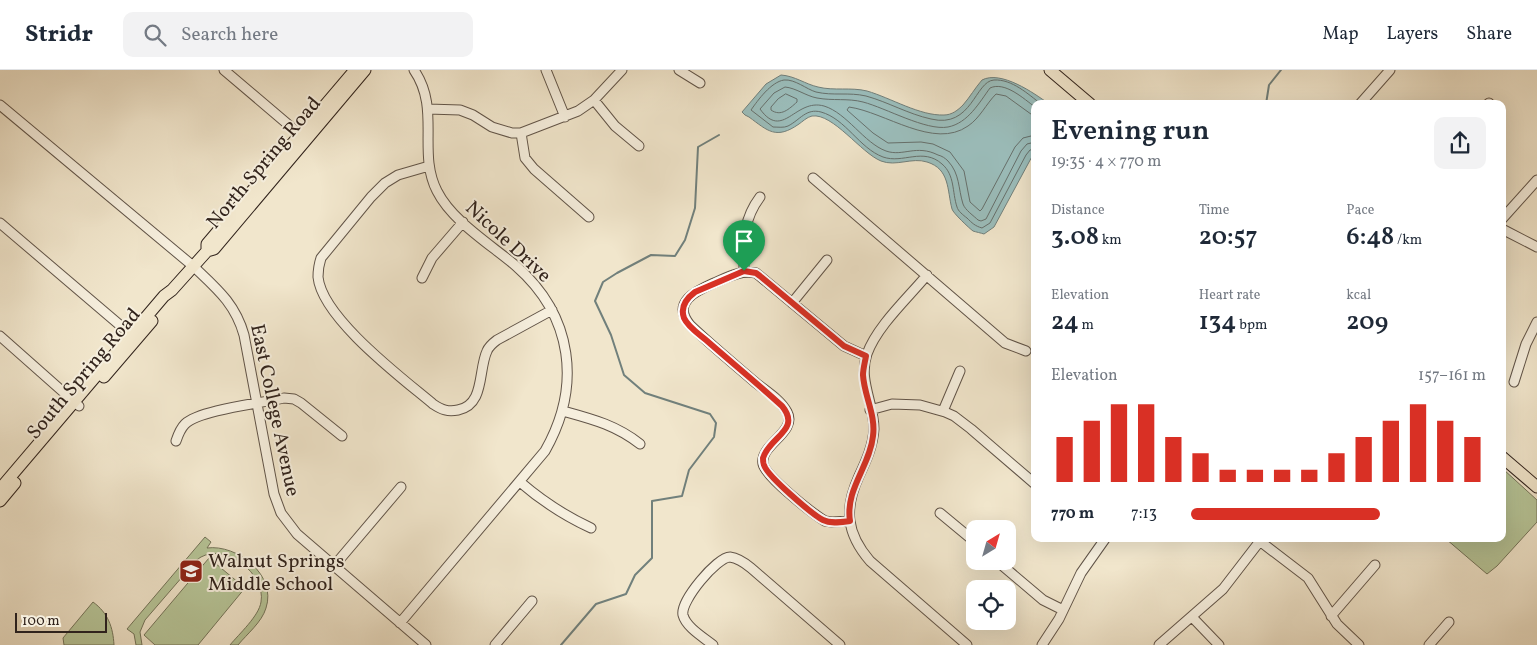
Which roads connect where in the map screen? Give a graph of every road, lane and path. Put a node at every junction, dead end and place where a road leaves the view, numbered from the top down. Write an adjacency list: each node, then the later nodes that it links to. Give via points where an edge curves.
1 (224, 70): 10 (street)
2 (355, 70): 19 (main road, North Spring Road)
3 (365, 70): 19 (main road, North Spring Road)
4 (414, 70): 16 (street, Nicole Drive, via 424,88)
5 (546, 70): 17 (street)
6 (622, 70): 12 (street)
7 (679, 70): 11 (street)
8 (1050, 70): 13 (main road)
9 (1390, 70): 14 (street)
10 (235, 74): 19 (street)
11 (700, 83)
12 (594, 100): 17 (street); 20 (street, via 615,126)
13 (1085, 100)
14 (1364, 100)
15 (0, 105): 32 (street, East College Avenue)
16 (428, 109): 18 (street, via 460,110 492,127); 21 (street, Nicole Drive)
17 (565, 116): 18 (street)
18 (521, 133): 26 (street, via 525,158)
19 (303, 137): 32 (main road, North Spring Road, via 214,249 207,251)
20 (639, 146)
21 (429, 166): 27 (street, Nicole Drive, via 437,193); 37 (street, via 398,174 385,183 321,258 318,279 327,299 355,337 433,404 450,412 465,409 474,401 490,345)
22 (812, 178): 34 (street)
23 (1537, 180): 25 (street)
24 (760, 197): 33 (street, via 745,226)
25 (1506, 215)
26 (589, 217)
27 (462, 222): 35 (street, via 432,258); 37 (street, Nicole Drive, via 529,279)
28 (0, 223): 40 (street)
29 (1506, 231): 30 (street)
30 (1537, 247)
31 (827, 260): 36 (street)
32 (193, 266): 40 (main road, South Spring Road); 46 (street, East College Avenue, via 222,293 240,321)
33 (744, 271): 36 (street, via 756,273); 62 (street, via 688,297 683,312 685,320 787,412 789,421 786,429 764,458 763,465 774,479 825,521)
34 (927, 275): 41 (street, via 1005,343); 42 (street, via 882,327)
35 (422, 278)
36 (792, 303): 42 (street, via 844,346)
37 (552, 310): 48 (street, Nicole Drive, via 566,351 567,389)
38 (1537, 322): 44 (street)
39 (0, 336): 45 (street)
40 (134, 336): 45 (main road, South Spring Road)
41 (1026, 351)
42 (866, 356): 47 (street, via 863,374)
43 (960, 371): 49 (street)
44 (1514, 382)
45 (77, 403): 52 (main road, South Spring Road)
46 (257, 404): 50 (street, via 284,398 294,400 308,407); 51 (street, via 205,414 186,423); 69 (street, East College Avenue, via 274,494 281,513 297,534)
47 (870, 410): 49 (street, via 892,404 920,405); 62 (street, via 873,438 851,494)
48 (563, 411): 53 (street, via 612,426); 56 (street, Nicole Drive, via 545,451)
49 (943, 411): 55 (street, via 971,429)
50 (342, 436)
51 (176, 441)
52 (44, 442): 59 (main road, South Spring Road); 60 (main road, South Spring Road)
53 (640, 444)
54 (1506, 460): 58 (main road)
55 (1031, 479)
56 (520, 482): 63 (street, via 543,501); 76 (street, Nicole Drive)
57 (401, 487): 69 (street)
58 (1537, 487)
59 (0, 489)
60 (0, 501)
61 (940, 513): 64 (street)
62 (850, 521): 81 (street, via 851,531 870,561)
63 (591, 528)
64 (966, 535)
65 (1101, 542): 72 (street)
66 (1257, 542): 74 (street, via 1223,589)
67 (1261, 542): 73 (street, via 1308,578)
68 (1375, 565): 73 (street)
69 (334, 566): 76 (street, East College Avenue)
70 (1008, 570): 72 (street, via 1043,600)
71 (532, 601): 78 (street)
72 (1063, 610): 82 (street)
73 (1331, 616): 85 (street)
74 (1192, 617): 83 (street); 84 (street)
75 (1449, 622): 86 (street)
76 (400, 623): 77 (street, East College Avenue)
77 (426, 645)
78 (495, 645)
79 (713, 645): 80 (street, via 686,622 683,606 702,580 722,560 730,557 741,560)
80 (840, 645)
81 (967, 645)
82 (1042, 645)
83 (1159, 645)
84 (1218, 645)
85 (1359, 645)
86 (1429, 645)

